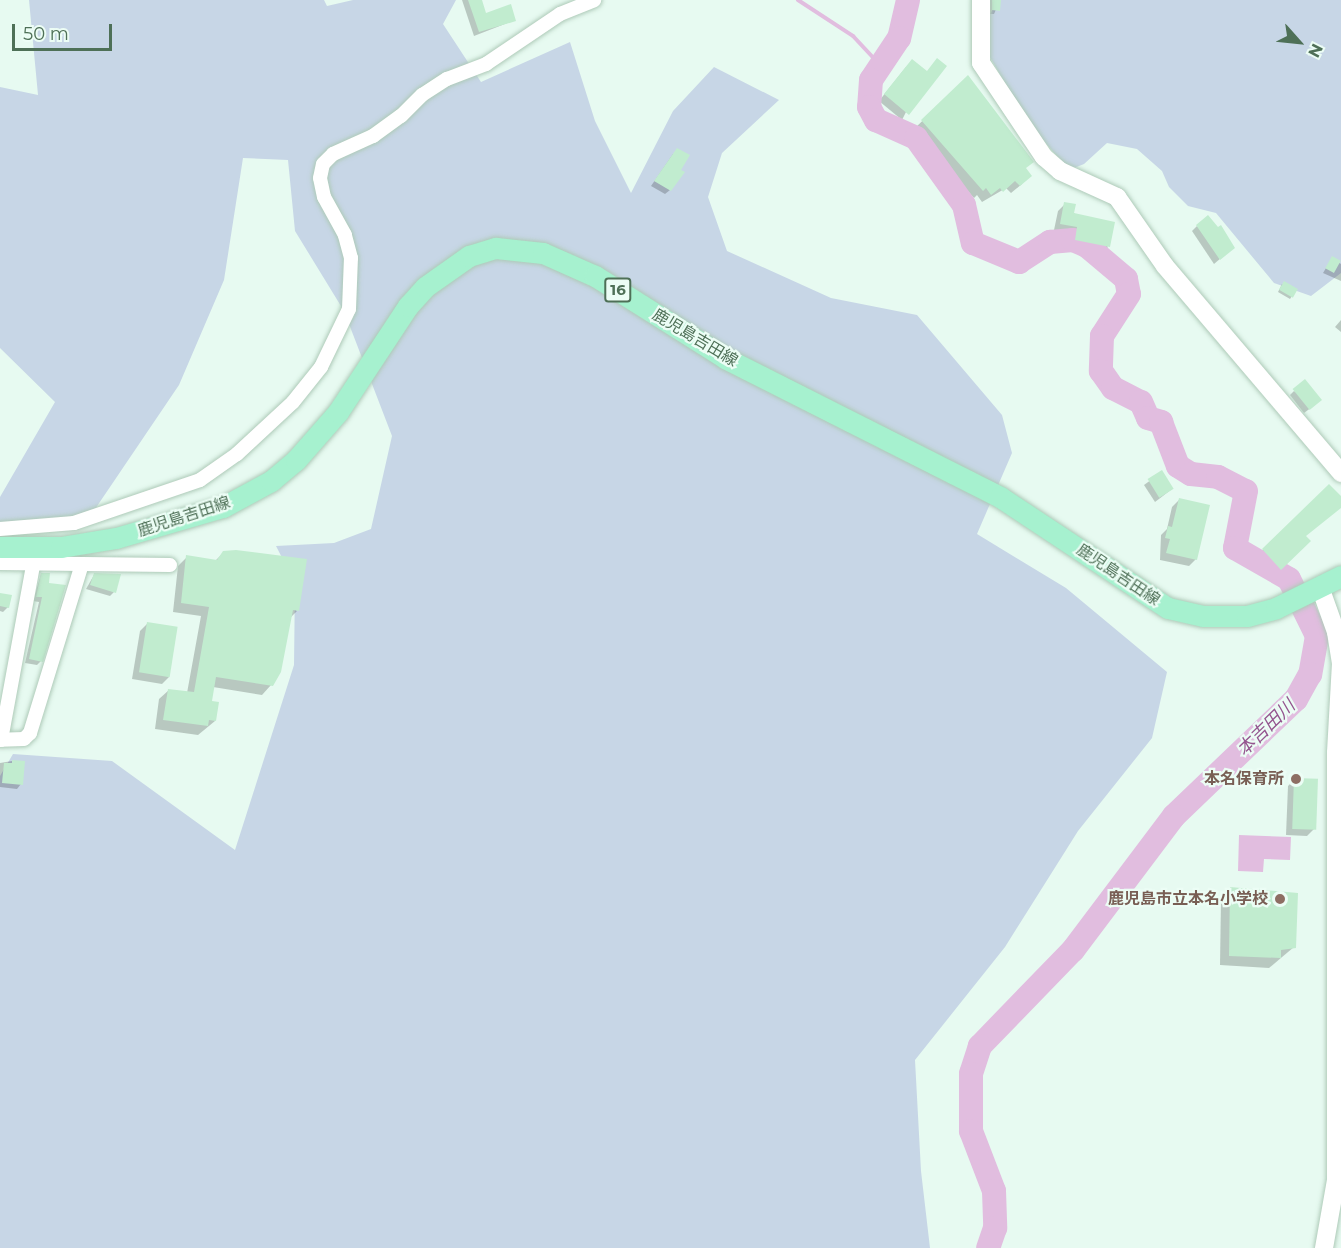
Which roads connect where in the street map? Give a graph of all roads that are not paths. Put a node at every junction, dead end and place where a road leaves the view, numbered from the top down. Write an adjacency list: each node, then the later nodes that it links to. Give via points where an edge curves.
1 (594, 0): 4 (street, via 560,14 486,64 447,79 383,129 333,154 323,164 320,178 324,196 345,235 351,258 349,309 321,367 293,402 237,454 200,480 74,523)
2 (981, 0): 3 (street, via 981,63 988,79 1044,158 1060,171 1117,196 1165,266)
3 (1341, 473)
4 (0, 529)
5 (0, 547): 11 (main road, 鹿児島吉田線 / 16, via 61,548 106,540 223,507 254,491 297,460 319,437 425,287 469,256 496,248 564,260 725,358 987,489 1168,608 1224,618 1276,608)
6 (0, 563): 8 (street)
7 (82, 564): 8 (street); 8 (street, via 30,734 24,739 1,740); 9 (street)
8 (33, 565)
9 (170, 565)
10 (1341, 576): 11 (main road, 鹿児島吉田線 / 16)
11 (1313, 590): 12 (street, via 1340,648)
12 (1339, 752): 13 (street, via 1336,1180)
13 (1324, 1248)

